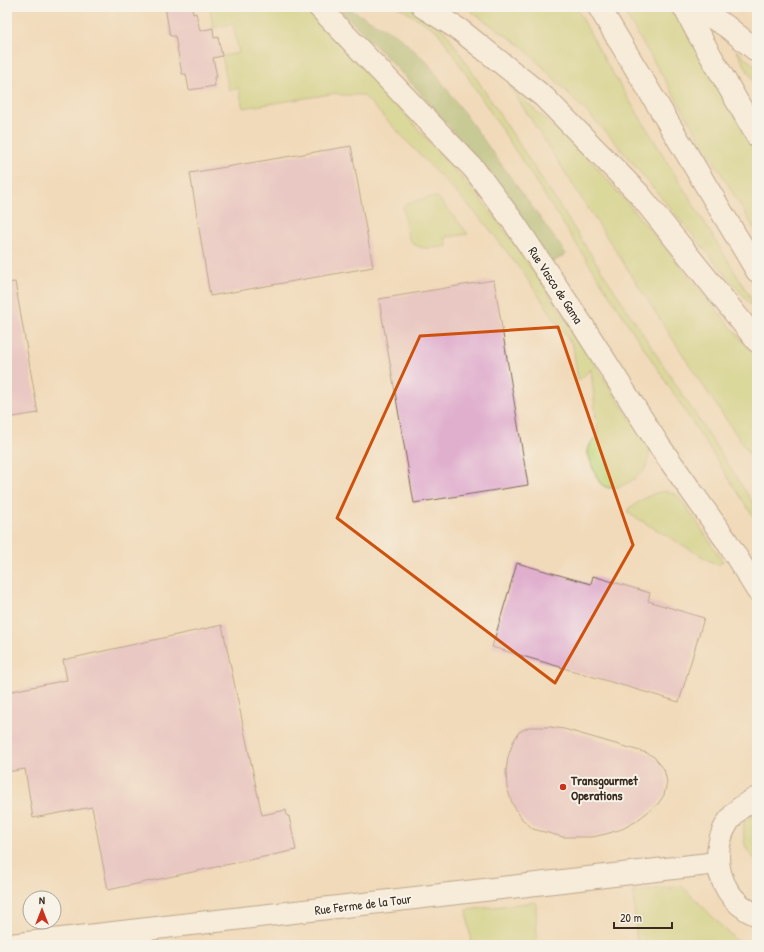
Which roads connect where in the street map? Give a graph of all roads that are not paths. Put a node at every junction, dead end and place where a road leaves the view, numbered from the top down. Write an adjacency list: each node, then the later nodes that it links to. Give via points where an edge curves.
1 (319, 7): 10 (main road, Rue Vasco de Gama, via 474,169 515,224)
2 (423, 7): 9 (main road, via 460,30 549,102 639,194)
3 (599, 7): 8 (main road)
4 (684, 7): 7 (main road)
5 (694, 7): 6 (main road, via 726,26)
6 (757, 51)
7 (757, 136)
8 (757, 271)
9 (757, 341)
10 (757, 590)
11 (756, 797): 12 (main road, via 742,806 725,827 720,839)
12 (717, 863): 13 (main road, via 730,894 744,908); 14 (main road, Rue Ferme de la Tour)
13 (757, 915)
14 (10, 945)

